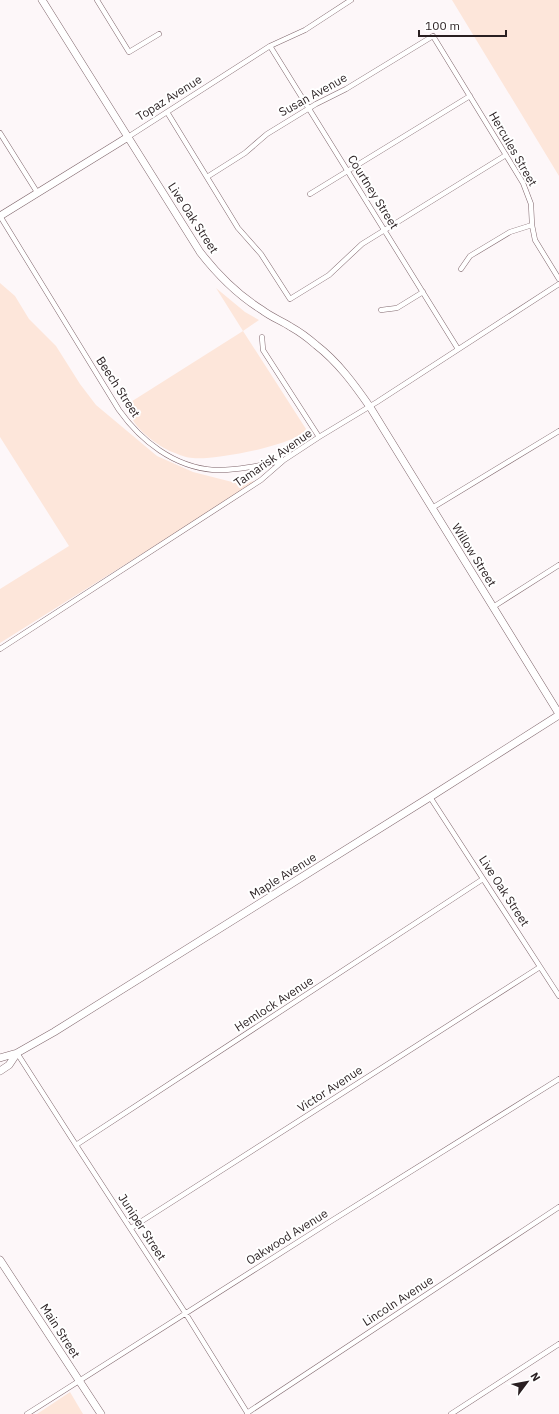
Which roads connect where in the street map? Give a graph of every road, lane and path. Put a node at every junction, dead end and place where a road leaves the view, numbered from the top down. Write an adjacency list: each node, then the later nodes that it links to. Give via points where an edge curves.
1 (42, 0): 11 (street, Live Oak Street)
2 (97, 0): 4 (street, via 129,52)
3 (351, 0): 6 (street, Topaz Avenue, via 305,30)
4 (159, 34)
5 (433, 36): 7 (street, Hercules Street); 8 (street, Susan Avenue, via 346,89)
6 (270, 46): 8 (street, Courtney Street); 9 (street, Topaz Avenue)
7 (470, 96): 12 (street, Hercules Street); 13 (street)
8 (309, 108): 13 (street, Courtney Street); 14 (street, Susan Avenue, via 267,134 245,154)
9 (167, 112): 11 (street, Topaz Avenue); 14 (street)
10 (0, 133): 15 (street)
11 (128, 137): 15 (street, Topaz Avenue); 27 (street, Live Oak Street, via 200,252 220,276 262,310 291,326 325,352)
12 (506, 155): 18 (street, Hercules Street, via 528,194); 19 (street)
13 (348, 170): 16 (street); 19 (street, Courtney Street)
14 (207, 177): 19 (street, via 238,228 261,254 290,299 329,275 362,244)
15 (37, 192): 17 (street, Topaz Avenue)
16 (310, 194)
17 (0, 216): 30 (street, Beech Street, via 119,410 129,424 151,445 175,460 214,470 251,467)
18 (532, 225): 20 (street, via 510,232 470,256); 21 (street, Hercules Street, via 535,240)
19 (384, 230): 23 (street, Courtney Street)
20 (461, 269)
21 (559, 279)
22 (559, 284): 26 (street, Tamarisk Avenue)
23 (423, 292): 24 (street, via 397,308); 26 (street, Courtney Street)
24 (381, 310)
25 (262, 337): 29 (street, via 263,350)
26 (458, 349): 27 (street, Tamarisk Avenue)
27 (370, 407): 29 (street, Tamarisk Avenue); 31 (street, Willow Street)
28 (559, 431): 31 (street)
29 (319, 437): 30 (street, Tamarisk Avenue)
30 (284, 460): 34 (street, Tamarisk Avenue, via 261,480)
31 (432, 508): 33 (street, Willow Street)
32 (559, 565): 33 (street)
33 (493, 607): 35 (street, Willow Street)
34 (0, 649)
35 (559, 714): 36 (street, Maple Avenue)
36 (430, 797): 37 (street, Live Oak Street); 40 (street, Maple Avenue)
37 (483, 879): 38 (street, Live Oak Street); 44 (street, Hemlock Avenue)
38 (540, 966): 39 (street, Live Oak Street); 46 (street, Victor Avenue)
39 (559, 996)
40 (17, 1053): 41 (street, Maple Avenue); 42 (street, Maple Avenue, via 9,1065); 44 (street, Juniper Street)
41 (0, 1058)
42 (0, 1071)
43 (559, 1080): 48 (street, Oakwood Avenue)
44 (76, 1145): 46 (street, Juniper Street)
45 (559, 1206): 51 (street, Lincoln Avenue)
46 (131, 1228): 48 (street, Juniper Street)
47 (0, 1260): 50 (street, Main Street)
48 (186, 1314): 50 (street, Oakwood Avenue); 51 (street, Juniper Street)
49 (559, 1344): 54 (street)
50 (79, 1381): 52 (street, Oakwood Avenue); 53 (street, Main Street)
51 (248, 1413)
52 (27, 1414)
53 (101, 1414)
54 (451, 1414)

